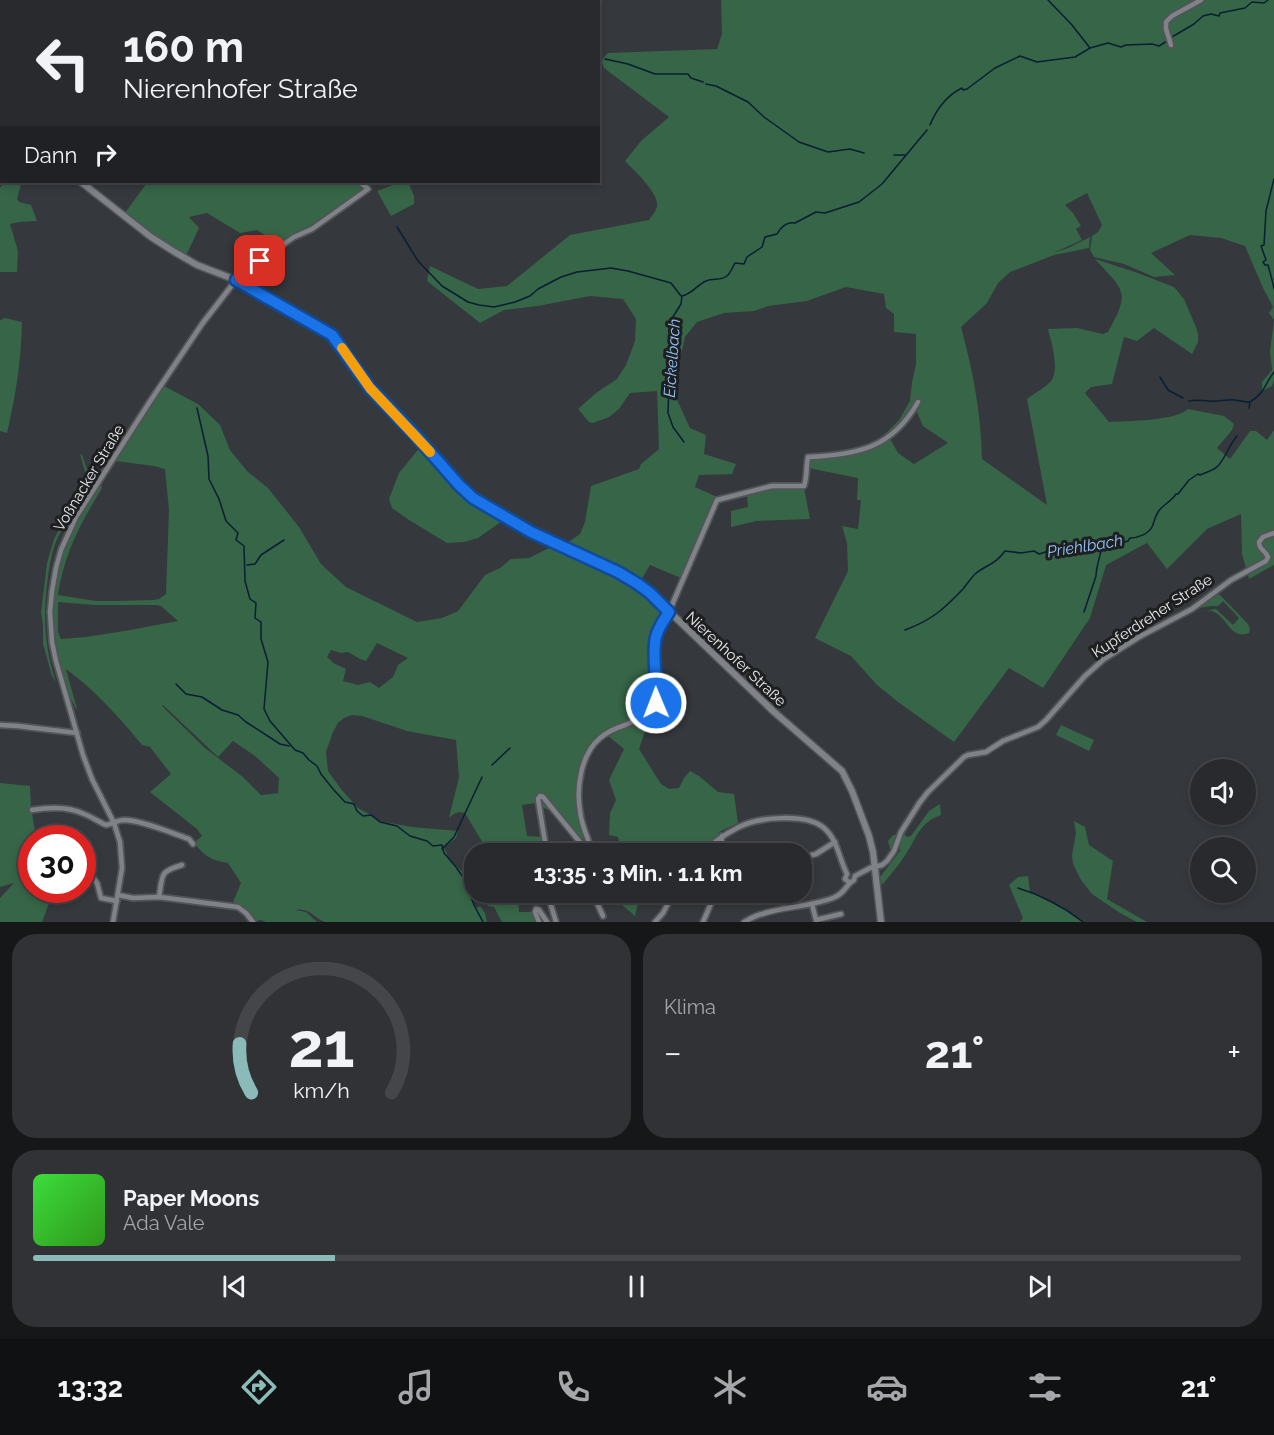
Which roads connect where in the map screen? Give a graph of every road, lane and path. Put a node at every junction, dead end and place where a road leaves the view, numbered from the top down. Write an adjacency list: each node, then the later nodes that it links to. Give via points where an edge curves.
1 (1201, 0): 2 (street, via 1166,22)
2 (1172, 45)
3 (82, 183): 5 (street, Nierenhofer Straße, via 151,237 197,264)
4 (361, 183): 5 (street, via 368,189)
5 (236, 280): 8 (street, Nierenhofer Straße, via 332,335 370,388 473,498 531,532 618,572 650,593); 10 (street, Voßnacker Straße, via 144,411 76,517 61,550 52,591 50,627)
6 (918, 402): 8 (street, via 897,430 867,449 841,456 808,457 804,486 769,487 717,500)
7 (1274, 533): 23 (street, Kupferdreher Straße, via 1258,542 1268,557 1266,561 1104,659 1041,725 986,752 964,757 928,792 900,832 891,856)
8 (669, 612): 17 (street, via 656,637 655,707 603,735 581,772 579,808); 23 (street, Nierenhofer Straße, via 842,771 869,836)
9 (0, 725): 10 (street)
10 (77, 734): 12 (street, Voßnacker Straße)
11 (32, 810): 12 (street, via 68,808 106,825)
12 (114, 823): 20 (street, via 128,820 149,825 189,839); 29 (street, Voßnacker Straße, via 122,857)
13 (722, 836): 14 (street, via 750,823 788,818 814,822 825,828); 18 (street); 19 (street)
14 (835, 842): 21 (street); 24 (street)
15 (545, 843): 16 (street, via 540,796)
16 (581, 843)
17 (588, 843)
18 (713, 843)
19 (721, 843)
20 (193, 844)
21 (812, 855)
22 (182, 865): 28 (street, via 164,873)
23 (876, 867): 25 (street); 45 (street, Nierenhofer Straße)
24 (847, 874): 25 (street); 26 (street, via 845,879)
25 (855, 876): 26 (street)
26 (849, 882): 34 (street, via 837,897)
27 (96, 883): 29 (street, via 101,898)
28 (159, 897): 29 (street); 38 (street, via 238,906)
29 (117, 898): 37 (street, Voßnacker Straße)
30 (550, 903): 41 (street)
31 (597, 903): 36 (street)
32 (668, 903): 42 (street)
33 (711, 903): 43 (street)
34 (812, 904): 35 (street, via 816,920); 44 (street, via 761,914)
35 (841, 914)
36 (603, 915)
37 (113, 922)
38 (253, 922)
39 (539, 922): 40 (street, via 536,909)
40 (547, 922)
41 (555, 922)
42 (655, 922)
43 (703, 922)
44 (744, 922)
45 (881, 922)

